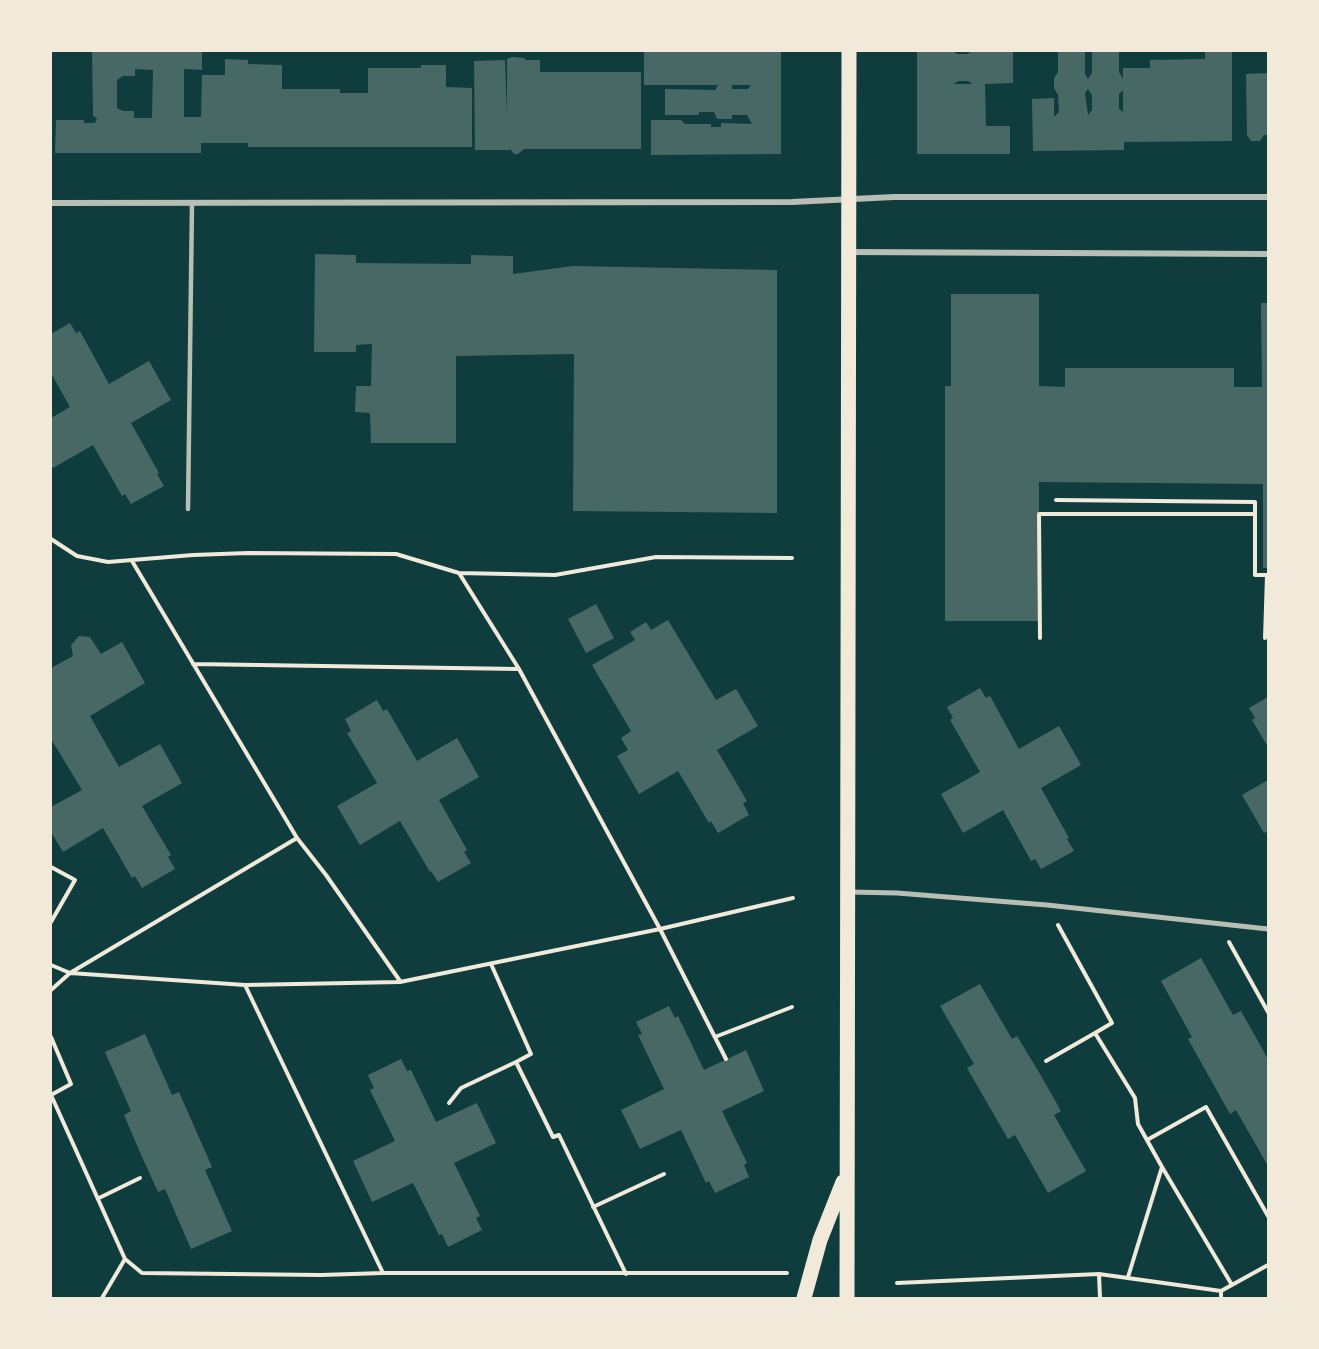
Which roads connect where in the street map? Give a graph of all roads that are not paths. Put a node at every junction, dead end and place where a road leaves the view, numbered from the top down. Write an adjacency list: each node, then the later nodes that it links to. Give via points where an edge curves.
1 (849, 51): 3 (main road)
2 (1268, 197): 3 (street)
3 (848, 198): 5 (street, via 792,202); 6 (main road)
4 (51, 203): 5 (street)
5 (192, 203): 8 (lane)
6 (849, 252): 7 (street); 9 (main road)
7 (1268, 254)
8 (188, 509)
9 (849, 892): 10 (street, via 1047,905); 11 (main road)
10 (1268, 929)
11 (847, 1174): 12 (main road, via 820,1240); 13 (main road)
12 (804, 1298)
13 (847, 1298)

